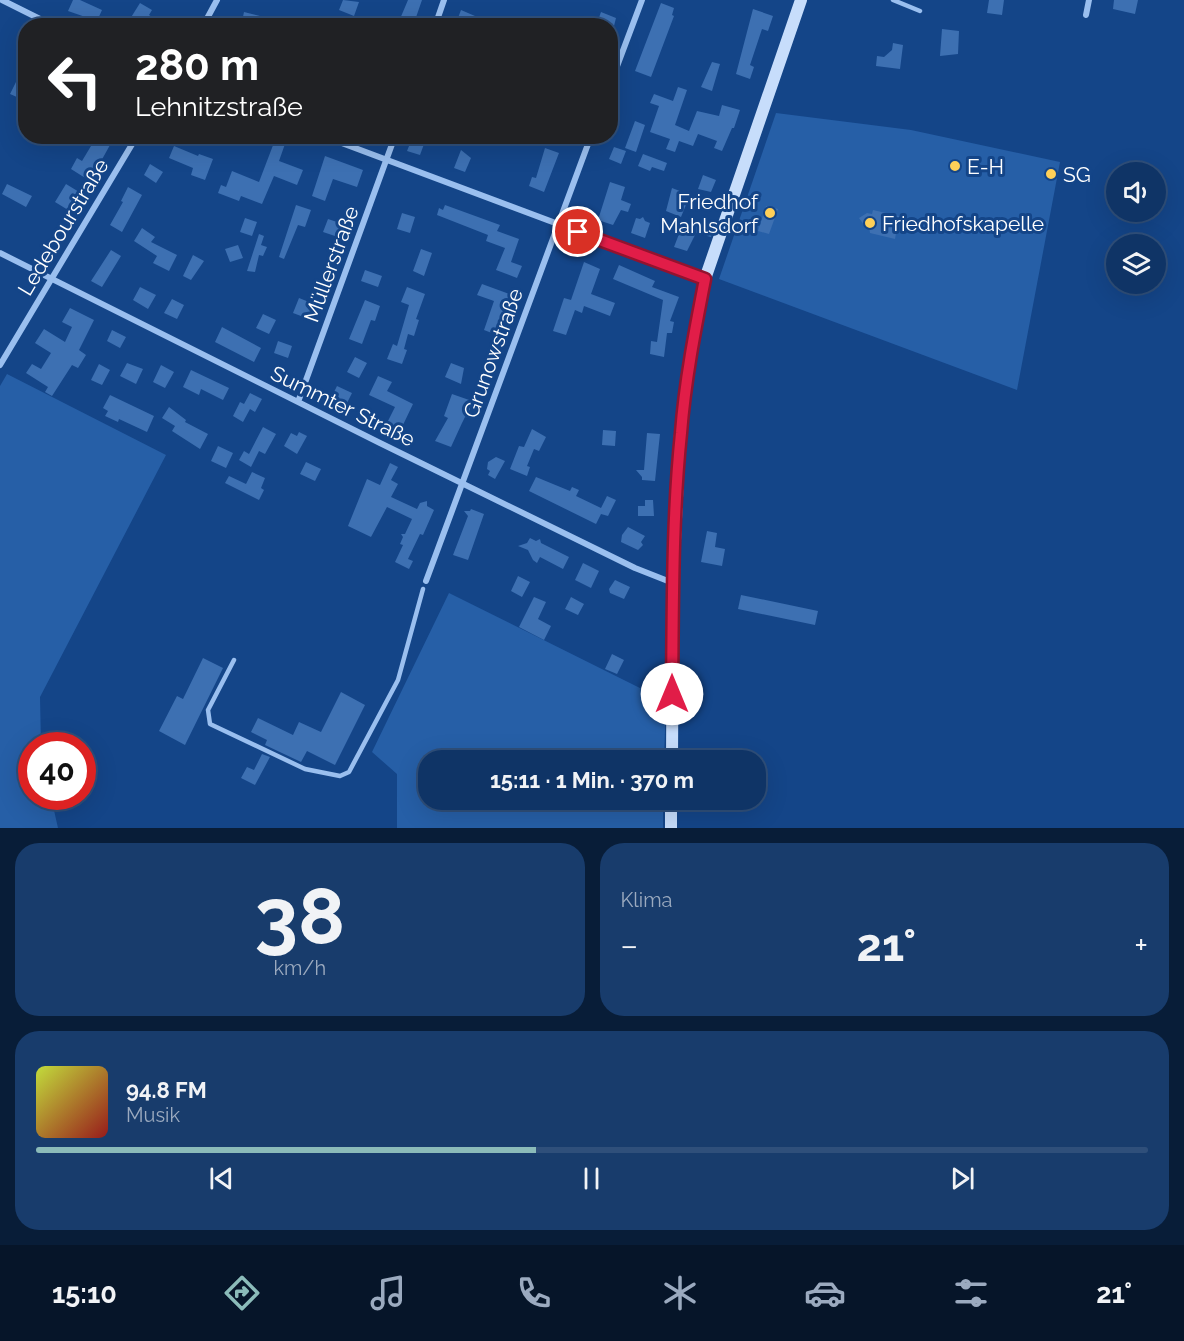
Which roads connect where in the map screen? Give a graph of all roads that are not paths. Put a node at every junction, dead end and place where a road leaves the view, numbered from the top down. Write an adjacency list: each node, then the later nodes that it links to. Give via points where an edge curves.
1 (2, 0): 10 (street)
2 (217, 0): 11 (street)
3 (444, 0): 12 (street)
4 (642, 0): 13 (street)
5 (801, 0): 22 (street)
6 (893, 0): 8 (lane)
7 (1089, 0): 9 (street)
8 (920, 11)
9 (1086, 15)
10 (38, 18)
11 (207, 18)
12 (438, 18)
13 (618, 64)
14 (132, 144): 21 (street, Ledebourstraße)
15 (344, 144): 18 (street)
16 (392, 144): 18 (street, Müllerstraße)
17 (588, 144): 19 (street, Grunowstraße)
18 (387, 160): 19 (street); 24 (street, Müllerstraße)
19 (559, 225): 22 (street); 25 (street, Grunowstraße)
20 (0, 253): 21 (street, Summter Straße)
21 (52, 278): 23 (street, Ledebourstraße); 24 (street, Summter Straße)
22 (705, 279): 27 (street, via 680,434)
23 (0, 365)
24 (298, 402): 25 (street, Summter Straße)
25 (462, 483): 26 (street, Grunowstraße); 27 (street, Summter Straße)
26 (426, 581)
27 (673, 583): 30 (street)
28 (423, 589): 29 (lane, via 398,680 350,772 340,776 305,769 210,723 208,710)
29 (234, 660)
30 (672, 750)
31 (671, 810): 32 (street)
32 (671, 828)

